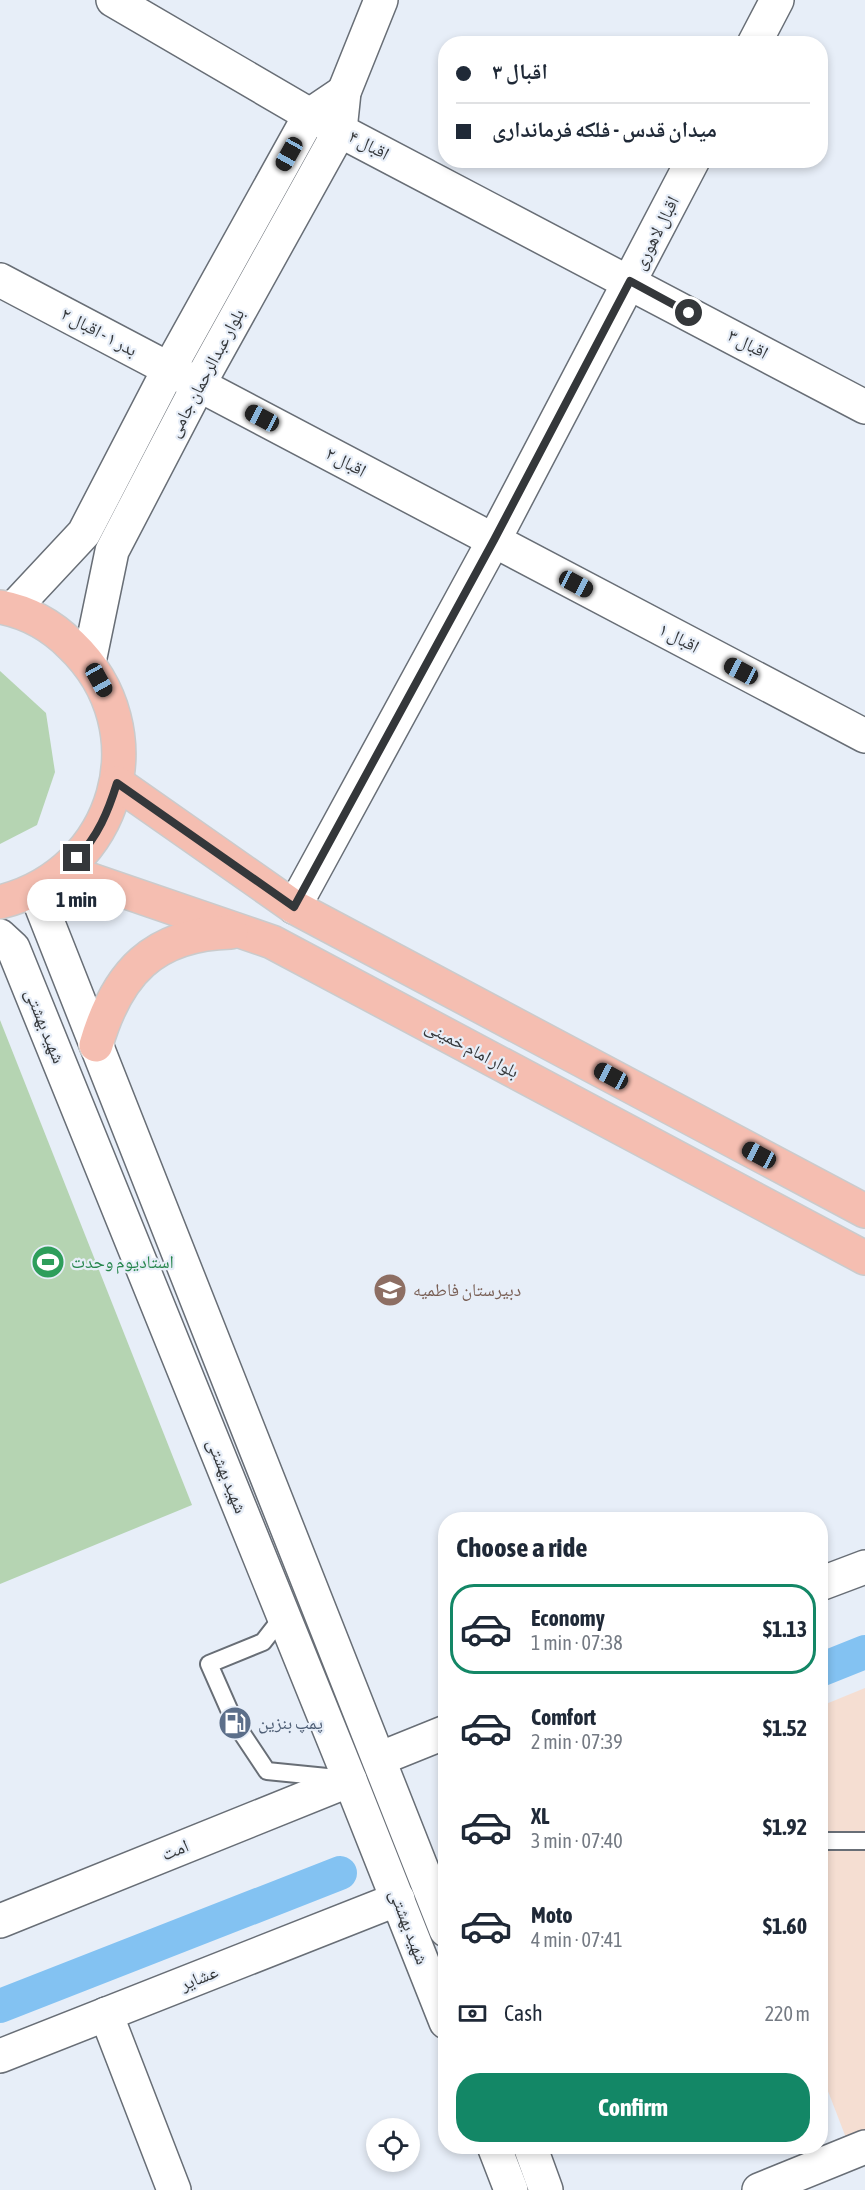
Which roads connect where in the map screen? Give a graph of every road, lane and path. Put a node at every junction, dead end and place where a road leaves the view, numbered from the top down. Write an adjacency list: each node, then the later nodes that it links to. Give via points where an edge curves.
1 (113, 0): 6 (street, اقبال ۴)
2 (381, 0): 5 (street, بلوار عبدالرحمان جامی)
3 (777, 0): 4 (street)
4 (758, 36)
5 (344, 92): 6 (street, بلوار عبدالرحمان جامی); 7 (street, بلوار عبدالرحمان جامی)
6 (310, 115): 7 (street, اقبال ۴); 11 (street, بلوار عبدالرحمان جامی)
7 (340, 130): 10 (street, اقبال ۴); 12 (street, بلوار عبدالرحمان جامی)
8 (682, 168): 10 (street, اقبال لاهوری)
9 (0, 280): 11 (street, بدر ۱ - اقبال ۲)
10 (630, 281): 13 (street, اقبال ۳); 14 (street, اقبال لاهوری)
11 (169, 369): 12 (street, بدر ۱ - اقبال ۲); 15 (street, بلوار عبدالرحمان جامی, via 84,534)
12 (199, 384): 14 (street, اقبال ۲); 16 (street, بلوار عبدالرحمان جامی, via 112,551)
13 (865, 407)
14 (494, 540): 17 (street, اقبال ۱); 22 (street, اقبال لاهوری)
15 (7, 608): 16 (main road, via 55,630)
16 (89, 662): 18 (main road, via 110,699 119,740)
17 (865, 736)
18 (117, 783): 19 (main road, via 101,826 89,846); 22 (main road)
19 (65, 871): 20 (main road); 23 (main road, بلوار امام خمینی)
20 (35, 890): 21 (main road); 25 (street, شهید بهشتی)
21 (0, 902)
22 (294, 907): 26 (main road)
23 (237, 932): 25 (main road, via 204,933 172,943 144,960 121,984 105,1013); 27 (main road, بلوار امام خمینی, via 272,942)
24 (0, 936): 30 (street, شهید بهشتی, via 13,948)
25 (96, 1045): 32 (street, شهید بهشتی)
26 (865, 1211)
27 (865, 1258)
28 (865, 1566): 29 (street)
29 (828, 1581)
30 (284, 1615): 33 (street, شهید بهشتی); 33 (lane, via 262,1642 209,1664 235,1723 267,1771)
31 (438, 1735): 32 (street)
32 (379, 1759): 37 (street, شهید بهشتی)
33 (350, 1780): 36 (street, شهید بهشتی); 38 (street, امت)
34 (828, 1840): 35 (lane)
35 (865, 1841)
36 (398, 1899): 39 (street, شهید بهشتی); 40 (street, عشایر)
37 (438, 1910)
38 (0, 1921)
39 (438, 2002)
40 (106, 2014): 41 (street, عشایر); 45 (street)
41 (0, 2056)
42 (865, 2147): 48 (street)
43 (497, 2154): 46 (street)
44 (533, 2154): 47 (street)
45 (174, 2190)
46 (511, 2190)
47 (546, 2190)
48 (759, 2190)

